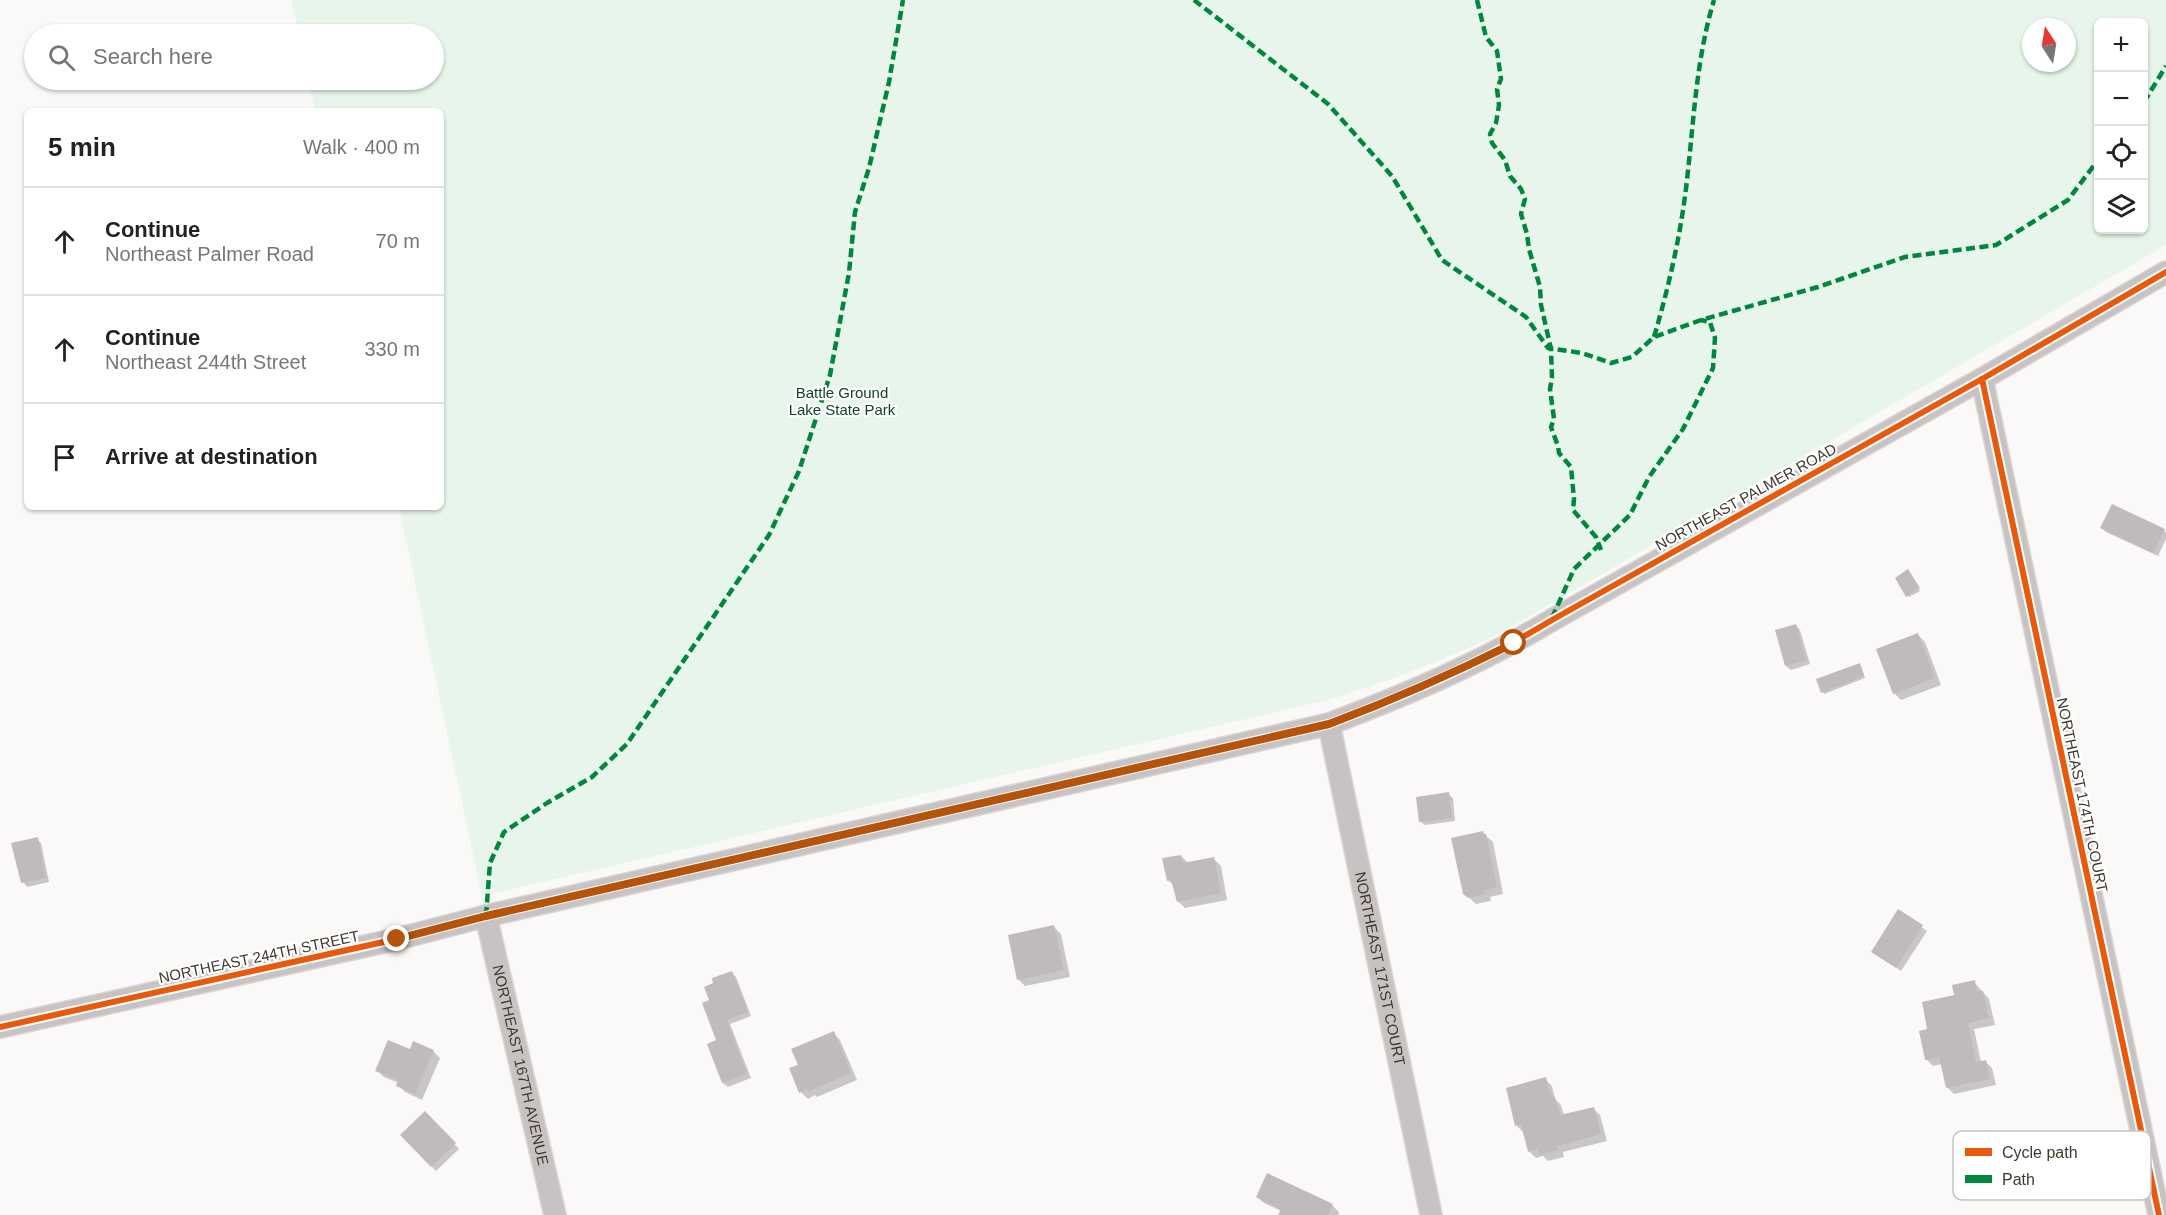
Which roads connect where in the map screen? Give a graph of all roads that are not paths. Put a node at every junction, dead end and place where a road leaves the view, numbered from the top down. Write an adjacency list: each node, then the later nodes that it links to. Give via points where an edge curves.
1 (2166, 272): 2 (street, NORTHEAST PALMER ROAD)
2 (1982, 379): 3 (street, NORTHEAST PALMER ROAD, via 1514,643 1429,684); 6 (street, NORTHEAST 174TH COURT)
3 (1329, 724): 4 (street, NORTHEAST 244TH STREET); 9 (street, NORTHEAST 171ST COURT)
4 (486, 916): 5 (street, NORTHEAST 244TH STREET); 8 (street, NORTHEAST 167TH AVENUE)
5 (0, 1027)
6 (2141, 1131)
7 (2151, 1177): 10 (street, NORTHEAST 174TH COURT)
8 (555, 1215)
9 (1431, 1215)
10 (2159, 1215)

